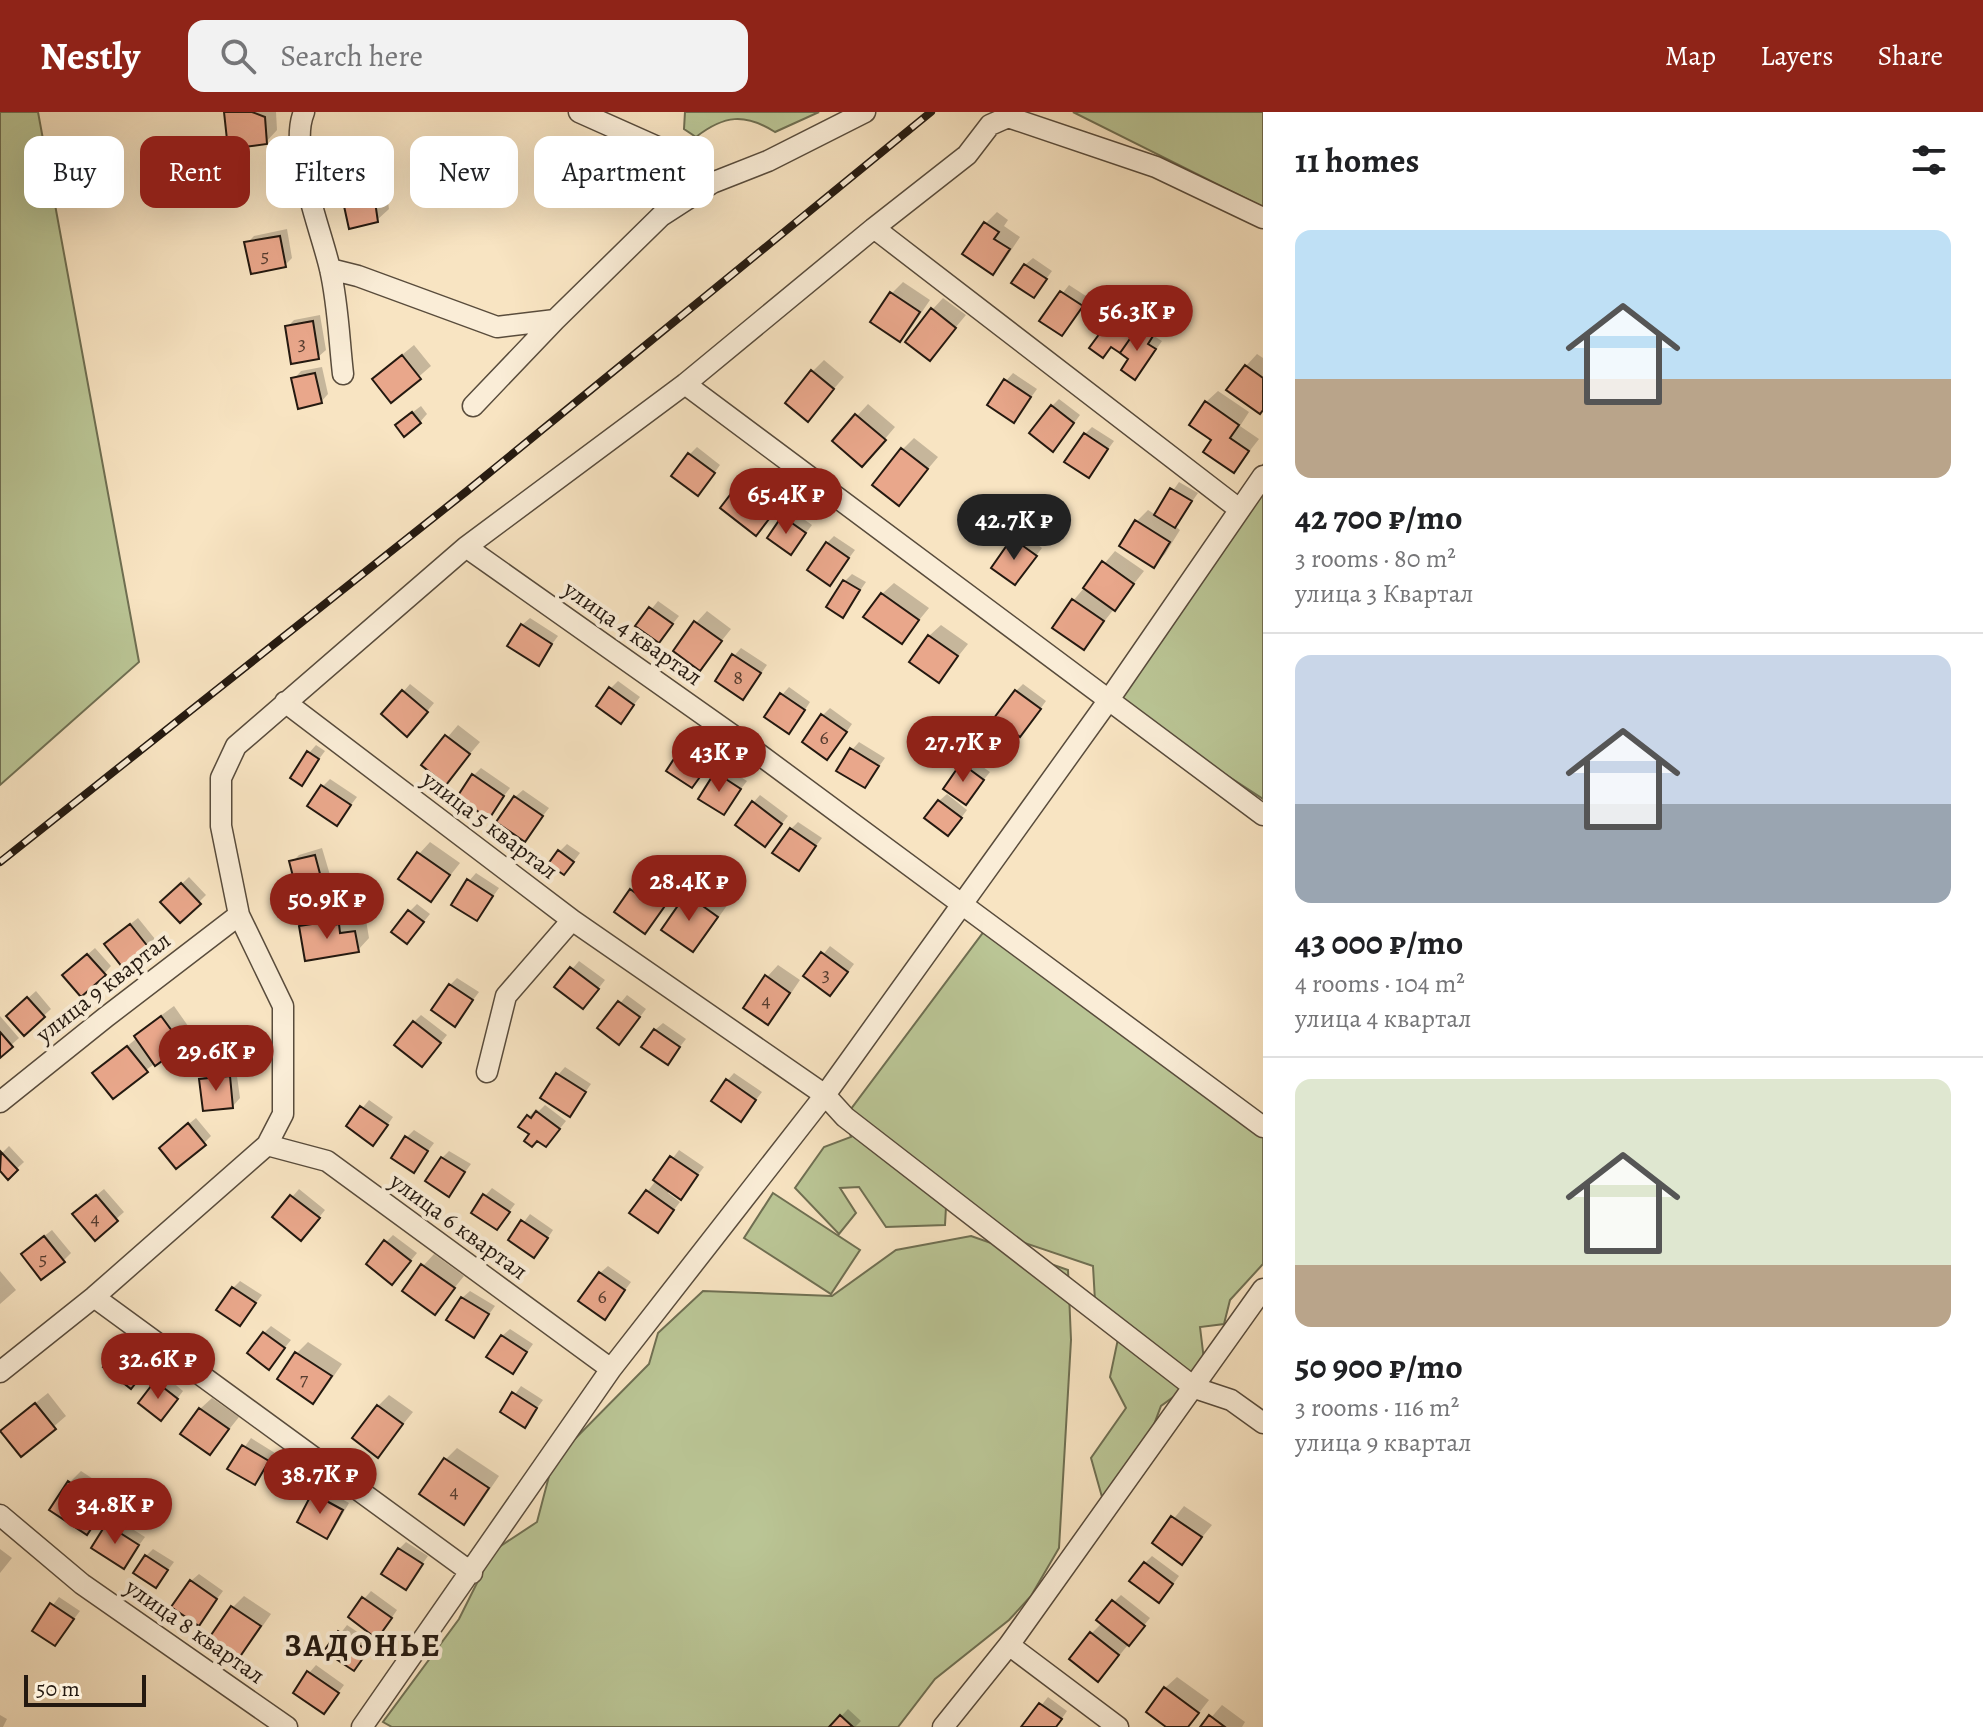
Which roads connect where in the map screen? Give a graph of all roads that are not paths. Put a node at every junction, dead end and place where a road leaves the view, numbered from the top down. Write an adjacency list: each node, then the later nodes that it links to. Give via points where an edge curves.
1 (304, 112): 10 (street, via 298,125 310,206)
2 (579, 112): 5 (street)
3 (865, 112): 6 (street)
4 (985, 119): 8 (street, via 1008,117 1156,167); 9 (street, via 967,155)
5 (633, 136)
6 (714, 182)
7 (673, 208): 11 (street)
8 (1263, 218)
9 (874, 228): 13 (street); 16 (street)
10 (330, 269): 11 (street, via 497,327); 12 (street)
11 (555, 320): 14 (street)
12 (343, 374)
13 (685, 384): 17 (street); 18 (street)
14 (473, 406)
15 (1263, 476): 16 (street)
16 (1239, 509): 18 (street)
17 (466, 547): 19 (street); 21 (street, улица 4 квартал, via 752,749)
18 (1108, 701): 20 (street); 21 (street)
19 (285, 702): 22 (street, via 236,746 221,778 221,826); 23 (street, улица 5 квартал)
20 (1263, 815)
21 (961, 907): 25 (street); 27 (street, улица 4 квартал)
22 (239, 915): 26 (street, улица 9 квартал); 28 (street, via 283,1006 283,1114)
23 (572, 920): 24 (street, via 506,996); 25 (street, улица 5 квартал)
24 (487, 1072)
25 (825, 1095): 31 (street); 33 (street, улица 5 квартал, via 845,1117)
26 (0, 1102)
27 (1263, 1127)
28 (267, 1145): 30 (street); 31 (street, улица 6 квартал, via 327,1161)
29 (1263, 1289): 33 (street)
30 (94, 1297): 32 (street); 36 (street)
31 (611, 1369): 36 (street)
32 (0, 1372)
33 (1195, 1388): 34 (street, улица 5 квартал, via 1231,1400); 37 (street)
34 (1263, 1423)
35 (0, 1515): 38 (street, улица 8 квартал, via 82,1584)
36 (472, 1573): 39 (street)
37 (1009, 1645): 40 (street); 41 (street)
38 (287, 1727)
39 (362, 1727)
40 (943, 1727)
41 (1118, 1727)

